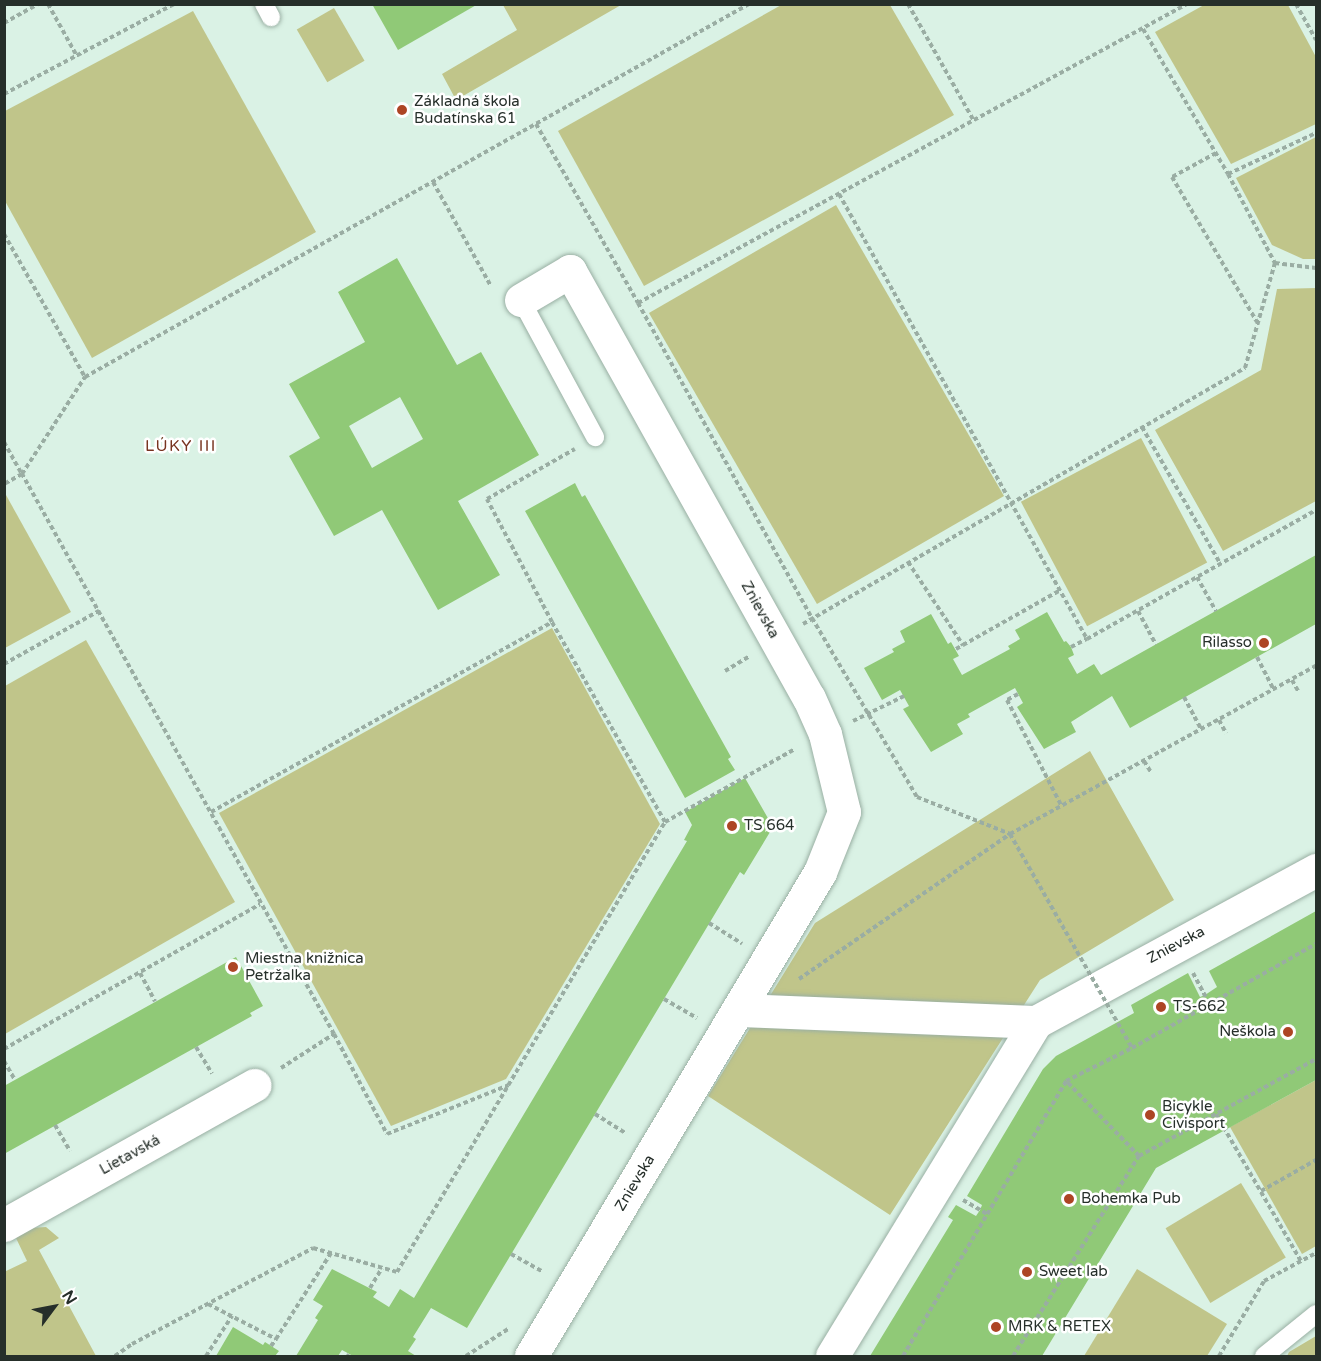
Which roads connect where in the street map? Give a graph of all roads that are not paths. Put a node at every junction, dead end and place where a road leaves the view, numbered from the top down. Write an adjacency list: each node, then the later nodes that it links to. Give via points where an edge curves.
1 (521, 300): 2 (lane); 4 (street, Znievska, via 570,271 809,698 825,734 844,812 820,872)
2 (595, 437)
3 (1317, 870): 5 (street, Znievska)
4 (738, 1010): 5 (street); 9 (street, Znievska)
5 (1036, 1022): 10 (street)
6 (255, 1085): 7 (street, Lietavská)
7 (4, 1225)
8 (1317, 1314): 11 (lane)
9 (531, 1356)
10 (832, 1356)
11 (1264, 1356)

